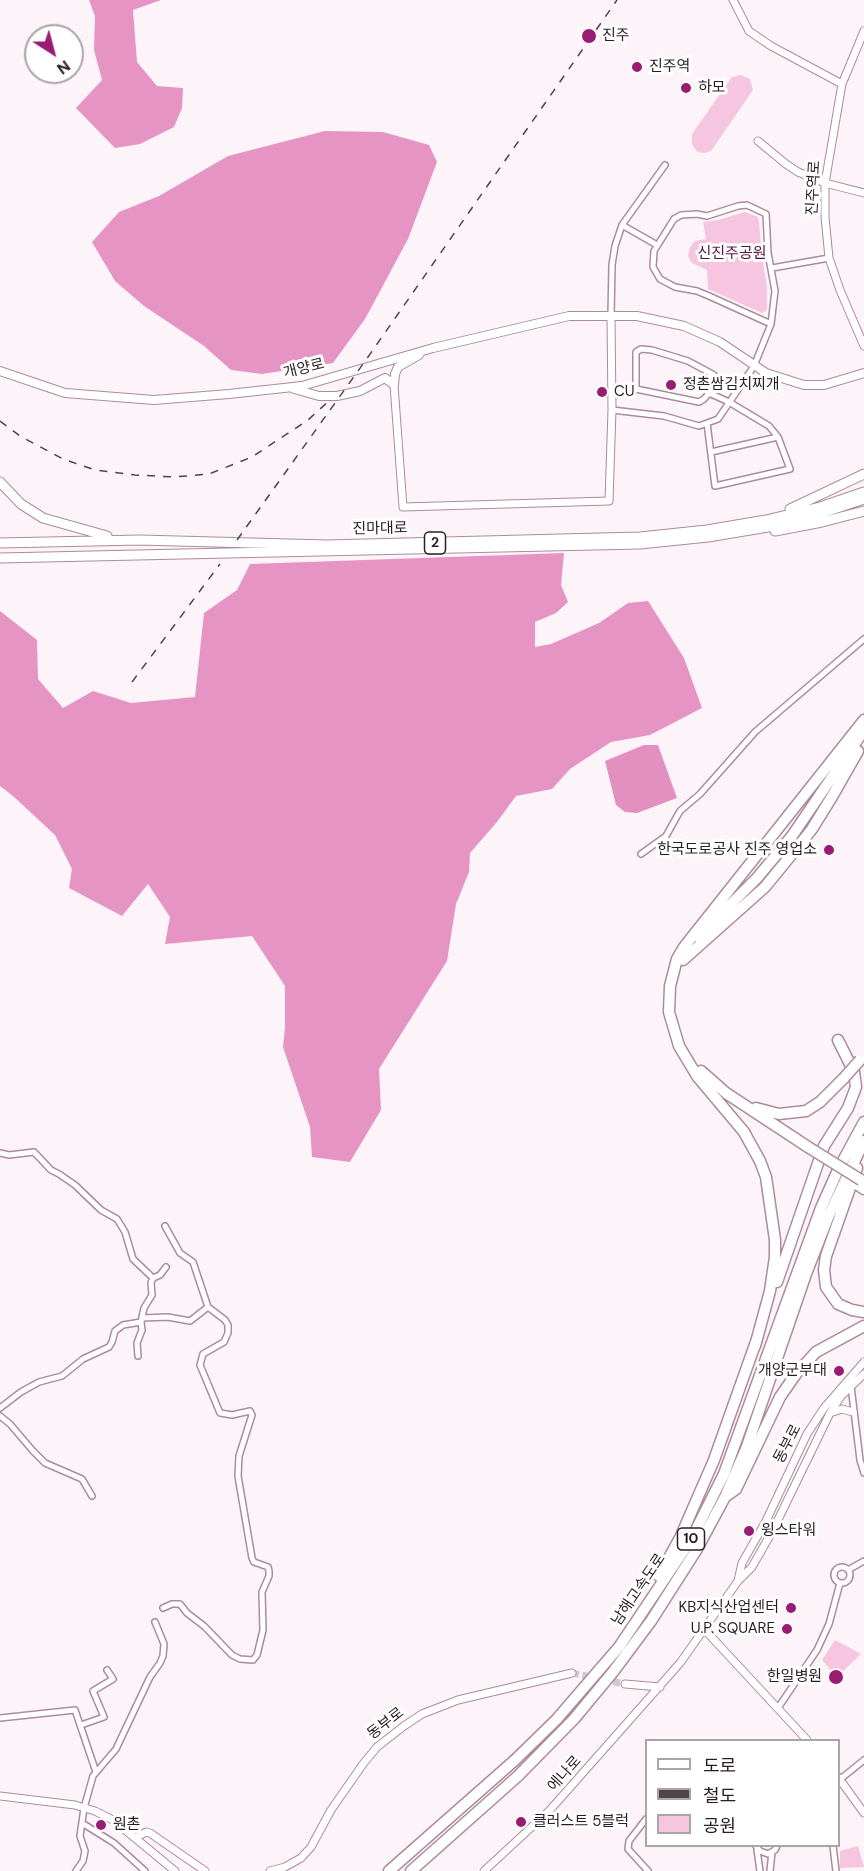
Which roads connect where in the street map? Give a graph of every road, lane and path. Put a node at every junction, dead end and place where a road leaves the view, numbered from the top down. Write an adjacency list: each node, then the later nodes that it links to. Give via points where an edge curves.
1 (733, 0): 3 (street, via 749,31)
2 (864, 31): 3 (street, 진주역로)
3 (843, 84): 6 (street, 진주역로)
4 (758, 141): 6 (street, via 786,164)
5 (665, 165): 8 (street)
6 (825, 183): 7 (street); 10 (street, 진주역로)
7 (864, 193)
8 (622, 225): 9 (street); 12 (street, via 612,265)
9 (657, 245): 11 (street, via 681,215 707,216 747,205 766,214); 13 (street, via 653,267 664,282 697,291)
10 (830, 258): 11 (street); 14 (street, 진주역로)
11 (772, 268): 13 (street, via 775,291)
12 (611, 316): 15 (main road, 개양로, via 569,316); 16 (main road, 개양로, via 637,316 684,326 720,342); 25 (street)
13 (771, 324): 16 (street)
14 (864, 346)
15 (434, 348): 17 (main road); 22 (main road, 개양로)
16 (754, 366): 19 (main road, 개양로, via 804,385 825,385); 24 (street)
17 (398, 367): 20 (main road); 21 (main road)
18 (0, 371): 22 (main road, 개양로, via 65,393 154,400)
19 (864, 373)
20 (378, 380): 21 (main road, via 385,378); 22 (main road, via 360,391 337,396 319,396)
21 (394, 385): 25 (street, via 403,507 609,501)
22 (290, 387)
23 (709, 393): 23 (street, via 699,402 636,389 636,352 652,350 688,361 714,375); 24 (street)
24 (729, 402): 26 (street, via 718,419); 27 (street, via 769,426)
25 (612, 410): 26 (street, via 664,416 699,426)
26 (707, 423): 28 (street)
27 (778, 437): 28 (street); 28 (street, via 790,469 715,486)
28 (711, 452)
29 (864, 474): 34 (highway, via 794,508 717,524)
30 (1, 483): 36 (highway, via 21,504 43,518 103,536)
31 (864, 492): 34 (highway, 진마대로 / 2, via 820,507)
32 (864, 500): 35 (highway, 진마대로 / 2)
33 (864, 511): 35 (highway, via 753,535)
34 (707, 530): 36 (highway, 진마대로 / 2, via 567,540 338,545)
35 (737, 532): 38 (highway, 진마대로 / 2, via 674,542 568,547)
36 (140, 540): 37 (highway, 진마대로 / 2)
37 (0, 543)
38 (0, 558)
39 (864, 639): 43 (street, via 755,732 680,811 666,836)
40 (864, 720): 47 (highway, via 699,926 677,959 669,1012 679,1046)
41 (864, 730): 44 (highway, via 792,836 698,938)
42 (864, 740): 44 (highway, via 812,830 765,887)
43 (641, 854)
44 (683, 960): 48 (highway, via 674,988 675,1019 685,1049)
45 (838, 1040): 61 (highway, via 854,1072 856,1087 824,1146)
46 (862, 1057): 48 (highway, bridge, via 820,1102 806,1111 788,1114 760,1110)
47 (690, 1064): 51 (highway, via 713,1089); 61 (highway, via 744,1132 766,1177 776,1257)
48 (714, 1084): 51 (highway)
49 (864, 1122): 81 (highway, 남해고속도로 / 10, via 821,1208 724,1474 692,1538)
50 (864, 1142): 58 (highway, via 824,1270 826,1287 838,1304); 73 (highway, 남해고속도로 / 10, via 833,1205)
51 (807, 1149): 53 (highway, bridge)
52 (0, 1153): 56 (street, via 34,1152 51,1170 117,1219 134,1259)
53 (862, 1184)
54 (165, 1226): 57 (street, via 180,1252 193,1262)
55 (166, 1267): 56 (street)
56 (153, 1278): 59 (street, via 152,1295)
57 (208, 1307): 59 (street, via 190,1321 168,1317); 78 (street, via 225,1320 229,1329 224,1342 201,1357 201,1373 220,1413 250,1411 252,1415 239,1456 238,1476 252,1558 269,1570 262,1592 263,1630 255,1658 235,1657 180,1604)
58 (864, 1312)
59 (142, 1320): 62 (street); 67 (street, via 123,1325 115,1331 109,1347 83,1359 62,1376 21,1392)
60 (864, 1326): 73 (highway, via 830,1343 806,1362 780,1397 736,1489)
61 (755, 1346): 81 (highway, via 714,1460 680,1538 626,1626)
62 (138, 1356)
63 (864, 1362): 65 (street, 동부로)
64 (864, 1374): 66 (street, 동부로)
65 (850, 1378): 66 (street); 76 (street, 동부로, via 807,1434 742,1563)
66 (851, 1387): 68 (street); 69 (street, 동부로)
67 (0, 1408)
68 (853, 1412): 69 (street, via 842,1409); 71 (street)
69 (830, 1413): 76 (street, 동부로, via 773,1530 752,1567)
70 (0, 1416): 72 (street, via 45,1463 82,1479)
71 (864, 1473)
72 (92, 1497)
73 (725, 1497): 111 (highway, 남해고속도로 / 10, via 651,1621 581,1711 518,1776)
74 (864, 1561): 75 (street)
75 (848, 1570): 77 (street, via 849,1580); 77 (street, via 836,1570 834,1577)
76 (738, 1581): 80 (street, 동부로)
77 (840, 1583): 86 (street, via 817,1650)
78 (163, 1608)
79 (155, 1622): 91 (street, via 164,1644 160,1663 116,1749)
80 (704, 1629): 85 (street, 동부로); 86 (street)
81 (619, 1647): 110 (highway, 남해고속도로 / 10, via 548,1728)
82 (107, 1670): 88 (street, via 113,1679 93,1691 104,1717)
83 (572, 1673): 109 (street, 동부로, via 458,1700 422,1714 377,1747 301,1858)
84 (625, 1684): 85 (street)
85 (660, 1688): 104 (street, 에나로, via 550,1810)
86 (778, 1708): 89 (street)
87 (0, 1718): 88 (street, via 72,1710)
88 (81, 1725): 91 (street)
89 (806, 1739)
90 (864, 1760): 92 (street)
91 (96, 1772): 95 (street)
92 (840, 1778)
93 (840, 1780): 96 (street)
94 (0, 1796): 95 (street)
95 (84, 1808): 98 (street); 99 (street, via 113,1820)
96 (864, 1813)
97 (645, 1821): 112 (street, via 629,1841 628,1849)
98 (82, 1823): 105 (street, via 80,1836 85,1851); 106 (street, via 114,1843)
99 (135, 1838): 107 (street); 108 (street, via 150,1833)
100 (756, 1847): 103 (street, via 764,1853); 113 (street)
101 (776, 1847): 103 (street)
102 (833, 1847): 115 (street)
103 (772, 1852): 114 (street)
104 (486, 1870)
105 (76, 1871)
106 (145, 1871)
107 (175, 1871)
108 (205, 1871)
109 (270, 1871)
110 (389, 1871)
111 (411, 1871)
112 (648, 1871)
113 (760, 1871)
114 (770, 1871)
115 (836, 1871)

